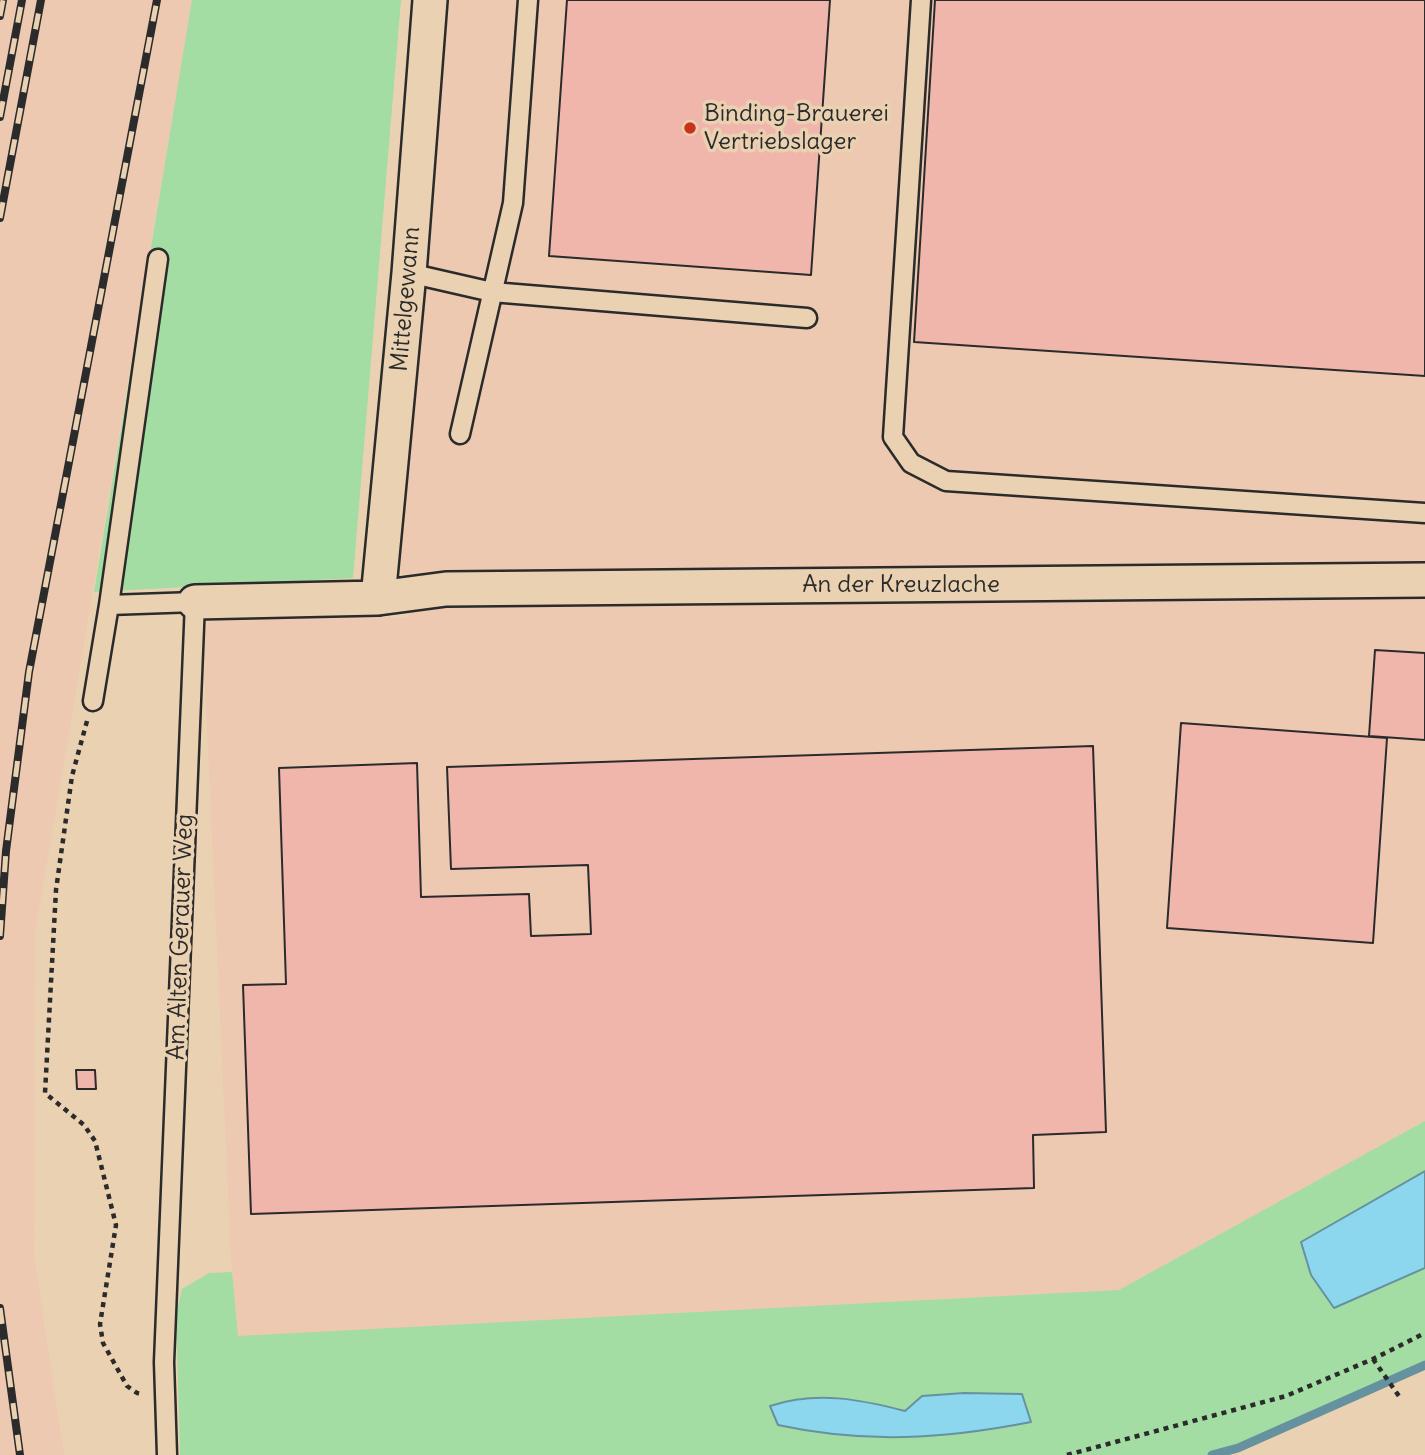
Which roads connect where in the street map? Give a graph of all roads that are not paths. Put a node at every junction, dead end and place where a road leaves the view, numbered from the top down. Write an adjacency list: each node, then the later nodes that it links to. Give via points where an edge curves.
1 (430, 0): 5 (street, Mittelgewann)
2 (528, 0): 6 (lane, via 513,203)
3 (921, 0): 9 (lane, via 893,438 911,463 947,481)
4 (158, 259): 13 (lane)
5 (409, 273): 6 (lane); 11 (street, Mittelgewann)
6 (492, 292): 7 (lane); 8 (lane)
7 (807, 318)
8 (460, 434)
9 (1425, 513)
10 (1425, 580): 11 (street, An der Kreuzlache, via 446,589)
11 (378, 598): 12 (street)
12 (195, 603): 13 (lane); 15 (lane, Am Alten Gerauer Weg, via 164,1362)
13 (108, 605): 14 (lane)
14 (93, 701)
15 (167, 1455)

